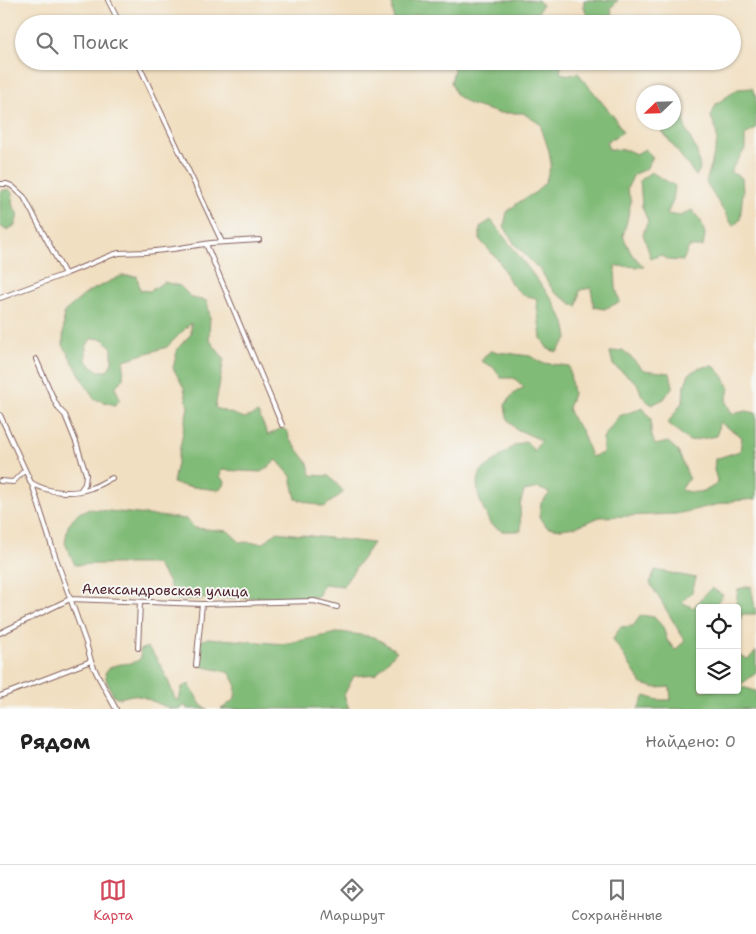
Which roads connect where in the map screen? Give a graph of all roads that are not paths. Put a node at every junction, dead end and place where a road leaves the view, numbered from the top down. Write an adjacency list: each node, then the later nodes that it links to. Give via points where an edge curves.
1 (108, 0): 2 (street)
2 (116, 15)
3 (141, 70): 6 (street)
4 (0, 184): 8 (street, via 12,186 24,197)
5 (259, 240): 6 (street)
6 (222, 242): 7 (street)
7 (206, 244): 8 (street, via 119,253); 12 (street)
8 (65, 274): 9 (street)
9 (0, 298)
10 (36, 359): 17 (street, via 55,402 65,415 86,474)
11 (0, 416): 13 (street)
12 (282, 425)
13 (25, 470): 15 (street, via 13,482); 16 (street)
14 (112, 478): 17 (street)
15 (0, 481)
16 (30, 482): 17 (street, via 45,489); 18 (street)
17 (80, 491)
18 (70, 599): 19 (street, Александровская улица); 22 (street, Александровская улица); 24 (street)
19 (140, 602): 20 (street, Александровская улица); 23 (street)
20 (202, 604): 21 (street, Александровская улица, via 314,601); 25 (street)
21 (337, 606)
22 (0, 633)
23 (138, 648)
24 (91, 661): 26 (street); 27 (street)
25 (196, 666)
26 (0, 696)
27 (116, 709)

